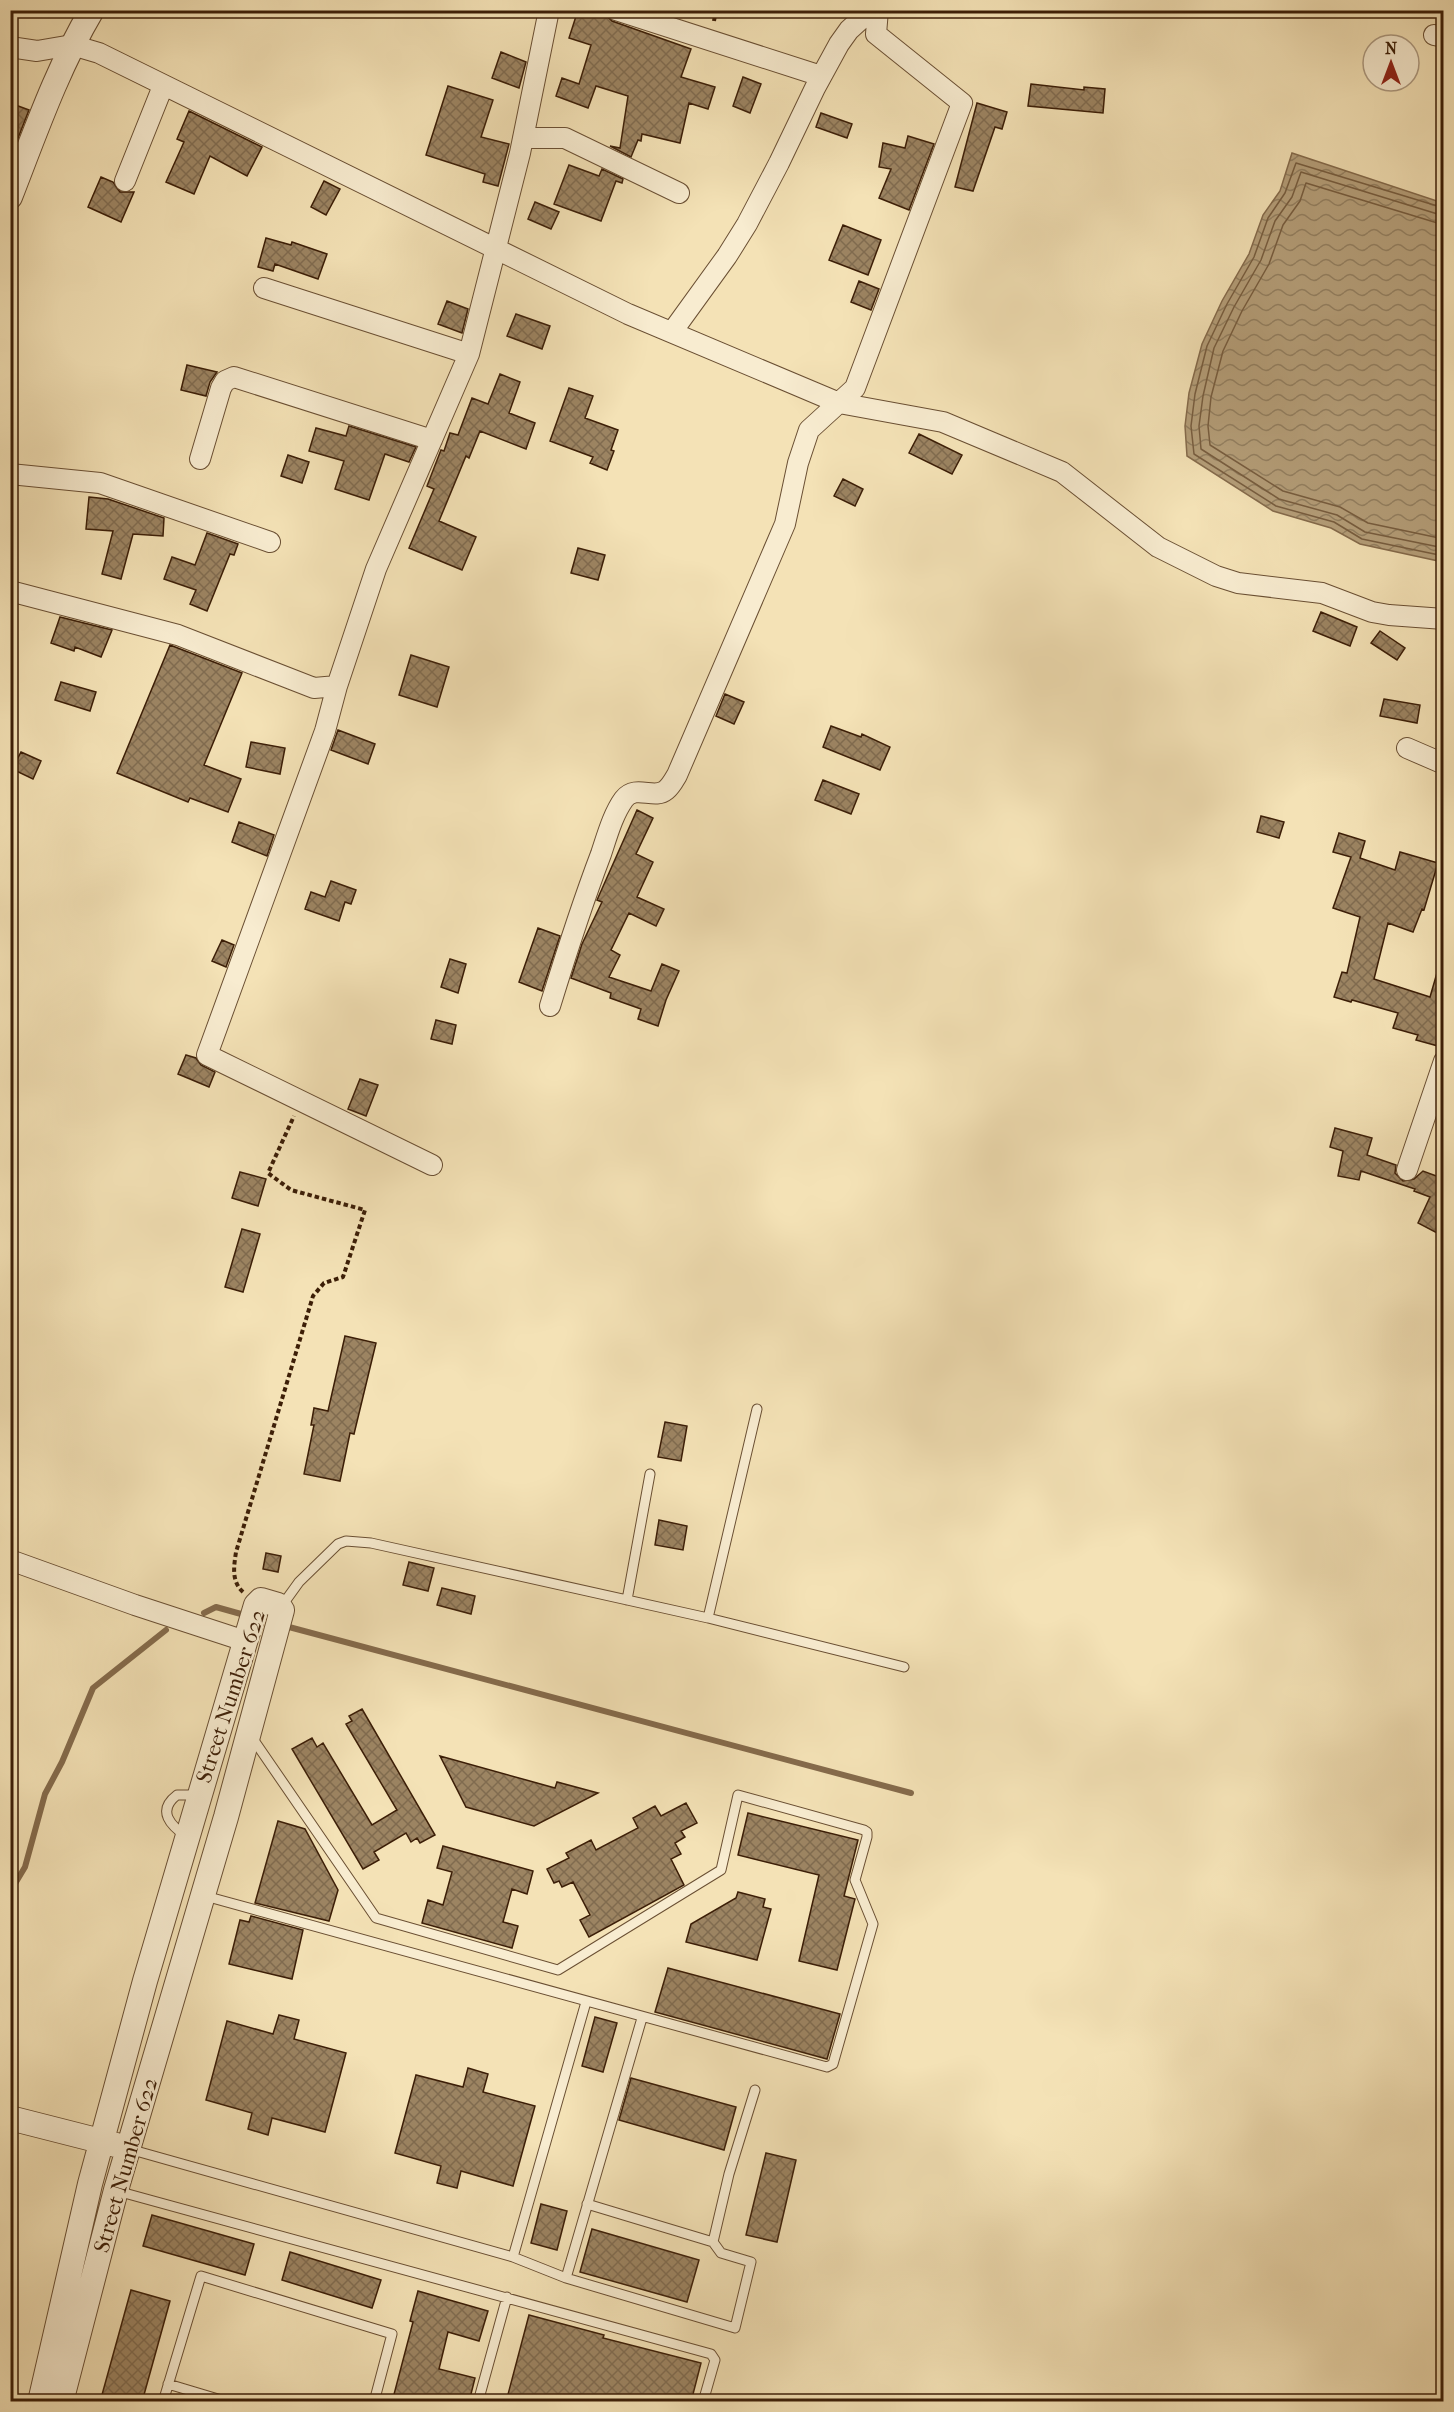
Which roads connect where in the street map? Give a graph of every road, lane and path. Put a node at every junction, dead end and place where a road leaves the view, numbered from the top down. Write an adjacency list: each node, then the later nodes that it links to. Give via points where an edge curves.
1 (92, 10): 6 (street)
2 (549, 10): 10 (street)
3 (616, 10): 8 (street)
4 (871, 10): 8 (street, via 849,30)
5 (878, 10): 18 (street, via 876,34 962,102 855,388)
6 (72, 45): 7 (street, via 37,51); 9 (street, via 125,64); 13 (street)
7 (10, 47)
8 (821, 76): 16 (street, via 747,224)
9 (163, 86): 11 (street); 14 (street)
10 (522, 138): 12 (street, via 565,138); 14 (street)
11 (125, 181)
12 (679, 194)
13 (10, 197)
14 (496, 250): 16 (street); 17 (street)
15 (264, 288): 17 (street)
16 (672, 332): 18 (street)
17 (469, 354): 19 (street)
18 (839, 403): 24 (street, via 943,422 1062,471 1158,547 1216,576 1238,583 1322,593 1372,612); 28 (street, via 809,430 785,524 677,775 661,793 630,794 611,826 580,907)
19 (432, 440): 20 (street, via 234,377 221,388); 25 (street, via 376,569)
20 (200, 459)
21 (10, 474): 22 (street, via 100,483)
22 (270, 542)
23 (10, 591): 25 (street, via 178,634 314,687)
24 (1443, 619)
25 (337, 686): 30 (street, via 325,731 207,1054)
26 (1407, 748): 27 (street)
27 (1443, 764)
28 (550, 1005)
29 (1443, 1061): 32 (street)
30 (302, 1101): 31 (street); 37 (path, via 268,1173 291,1190 364,1210 343,1277 324,1283 313,1296 236,1552 234,1572 239,1588)
31 (432, 1165)
32 (1407, 1170)
33 (756, 1409): 39 (lane)
34 (650, 1474): 36 (lane)
35 (10, 1560): 40 (street)
36 (627, 1600): 38 (lane, via 370,1543 345,1542 338,1544 299,1582); 39 (lane)
37 (256, 1605): 38 (street, Street Number 622, via 261,1600); 40 (street, Street Number 622)
38 (281, 1607): 42 (street, Street Number 622)
39 (708, 1618): 41 (lane)
40 (245, 1641): 43 (street, Street Number 622)
41 (904, 1666)
42 (250, 1733): 44 (street, Street Number 622); 47 (lane, via 376,1918 558,1970 721,1870 738,1794 867,1832 855,1880 873,1924 830,2067)
43 (197, 1802): 44 (street); 50 (street, Street Number 622)
44 (226, 1817): 45 (street, Street Number 622)
45 (202, 1896): 46 (lane); 51 (street, Street Number 622)
46 (586, 2002): 47 (lane); 55 (lane)
47 (642, 2018): 53 (lane)
48 (755, 2090): 54 (lane)
49 (10, 2118): 50 (street)
50 (102, 2141): 51 (street); 59 (street, Street Number 622)
51 (128, 2149): 52 (street, Street Number 622); 55 (lane)
52 (116, 2190): 57 (lane); 60 (street, Street Number 622)
53 (587, 2204): 54 (lane); 56 (lane)
54 (713, 2242): 56 (lane, via 721,2253 751,2262 735,2328)
55 (513, 2257): 56 (lane)
56 (566, 2278)
57 (507, 2297): 64 (lane); 65 (lane, via 711,2354 715,2360)
58 (168, 2384): 61 (lane); 62 (lane); 63 (lane, via 201,2276 392,2334)
59 (40, 2402)
60 (61, 2402)
61 (163, 2402)
62 (228, 2402)
63 (374, 2402)
64 (478, 2402)
65 (703, 2402)

